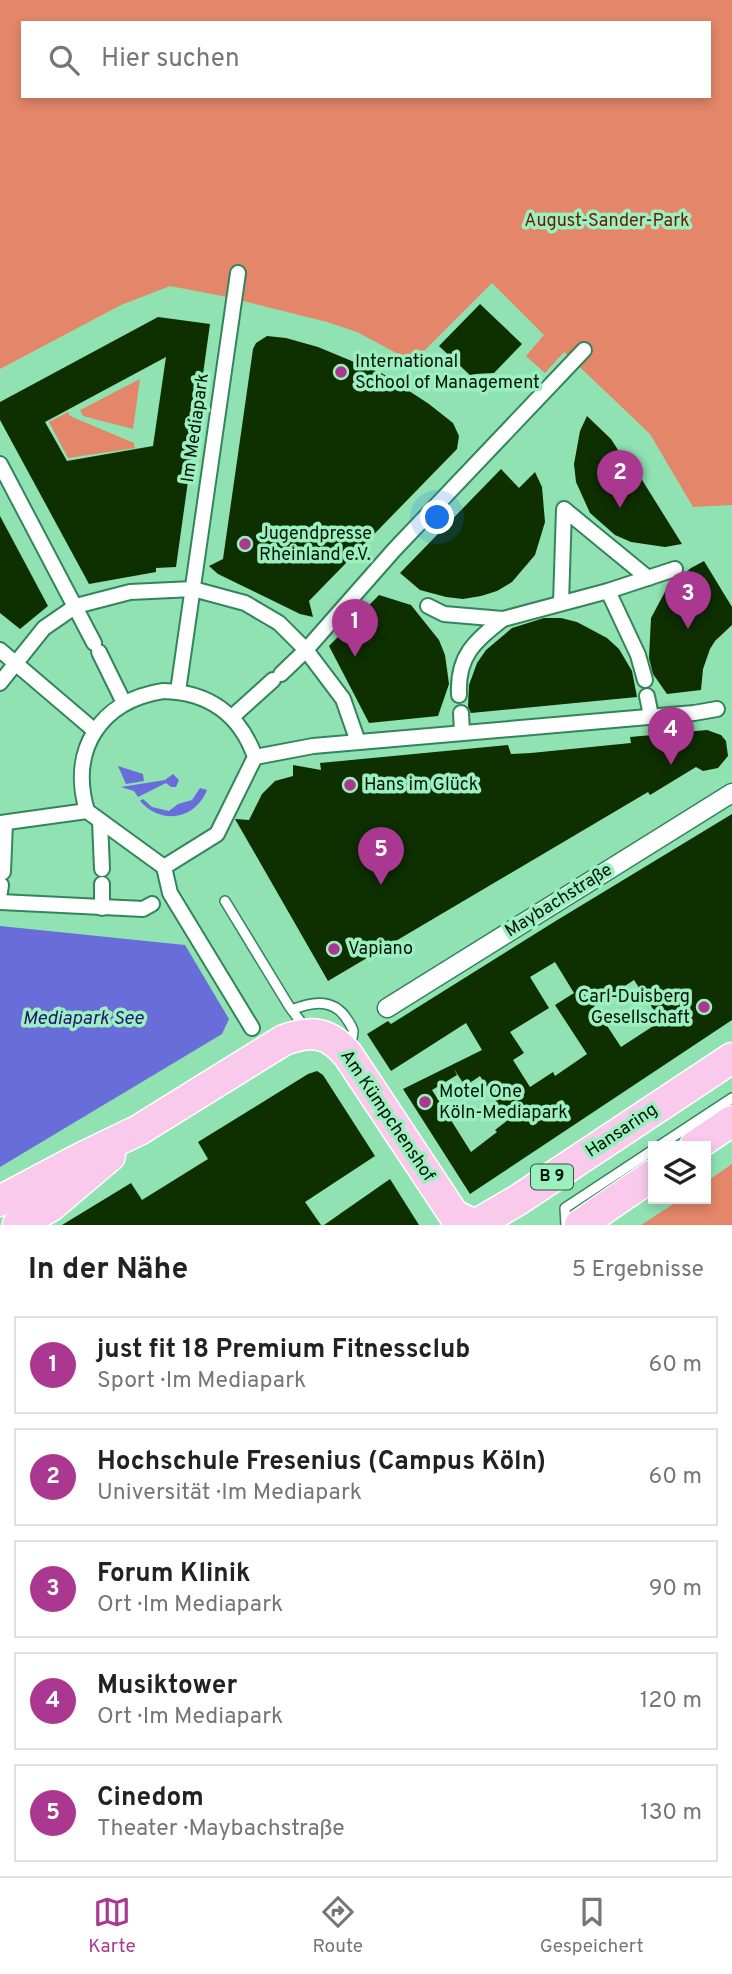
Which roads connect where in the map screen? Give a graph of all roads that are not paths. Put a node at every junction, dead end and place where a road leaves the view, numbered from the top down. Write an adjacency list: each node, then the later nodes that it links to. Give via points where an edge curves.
1 (238, 273): 6 (street, Im Mediapark)
2 (584, 350): 13 (street)
3 (0, 464): 9 (street)
4 (675, 569): 5 (street)
5 (648, 578): 7 (street); 8 (street, via 561,503)
6 (193, 589): 9 (street, via 130,592); 13 (street, via 245,603 279,623); 17 (street, Im Mediapark)
7 (608, 591): 8 (street); 15 (street)
8 (562, 603): 11 (street)
9 (76, 606): 14 (street, via 44,628); 20 (street)
10 (428, 606): 11 (street, via 444,614)
11 (503, 619): 18 (street, via 466,654 458,675)
12 (0, 650): 14 (street)
13 (306, 650): 24 (street); 27 (street, via 343,699)
14 (15, 663): 16 (street); 25 (street)
15 (645, 680)
16 (0, 683)
17 (178, 691): 20 (street, via 147,693); 24 (street, via 207,699)
18 (459, 695)
19 (647, 696): 23 (street)
20 (124, 703): 25 (street)
21 (717, 709): 23 (street)
22 (461, 713): 26 (street)
23 (651, 716): 26 (street)
24 (232, 718): 28 (street)
25 (95, 731): 30 (street, via 81,770)
26 (462, 732): 27 (street)
27 (358, 742): 28 (street)
28 (255, 757): 33 (street, via 217,834)
29 (732, 793): 40 (street, Maybachstraße)
30 (87, 811): 31 (street); 32 (street)
31 (100, 821): 33 (street); 39 (street)
32 (2, 823): 34 (street)
33 (164, 867): 36 (street)
34 (2, 878): 35 (street)
35 (0, 892)
36 (160, 899): 39 (street, via 143,909); 42 (street)
37 (225, 901): 41 (lane)
38 (0, 902): 39 (street)
39 (102, 908)
40 (387, 1008)
41 (300, 1022): 46 (main road, via 296,1036); 52 (main road, Am Kümpchenshof, via 337,1041)
42 (252, 1028)
43 (732, 1058): 52 (main road, Hansaring / B 9)
44 (732, 1098): 47 (lane)
45 (732, 1121): 48 (main road)
46 (139, 1130): 51 (main road); 53 (main road, via 51,1206)
47 (667, 1141)
48 (702, 1141)
49 (648, 1153): 54 (lane, via 565,1208)
50 (648, 1178): 55 (main road)
51 (0, 1201)
52 (473, 1222)
53 (18, 1225)
54 (566, 1225)
55 (580, 1225)

